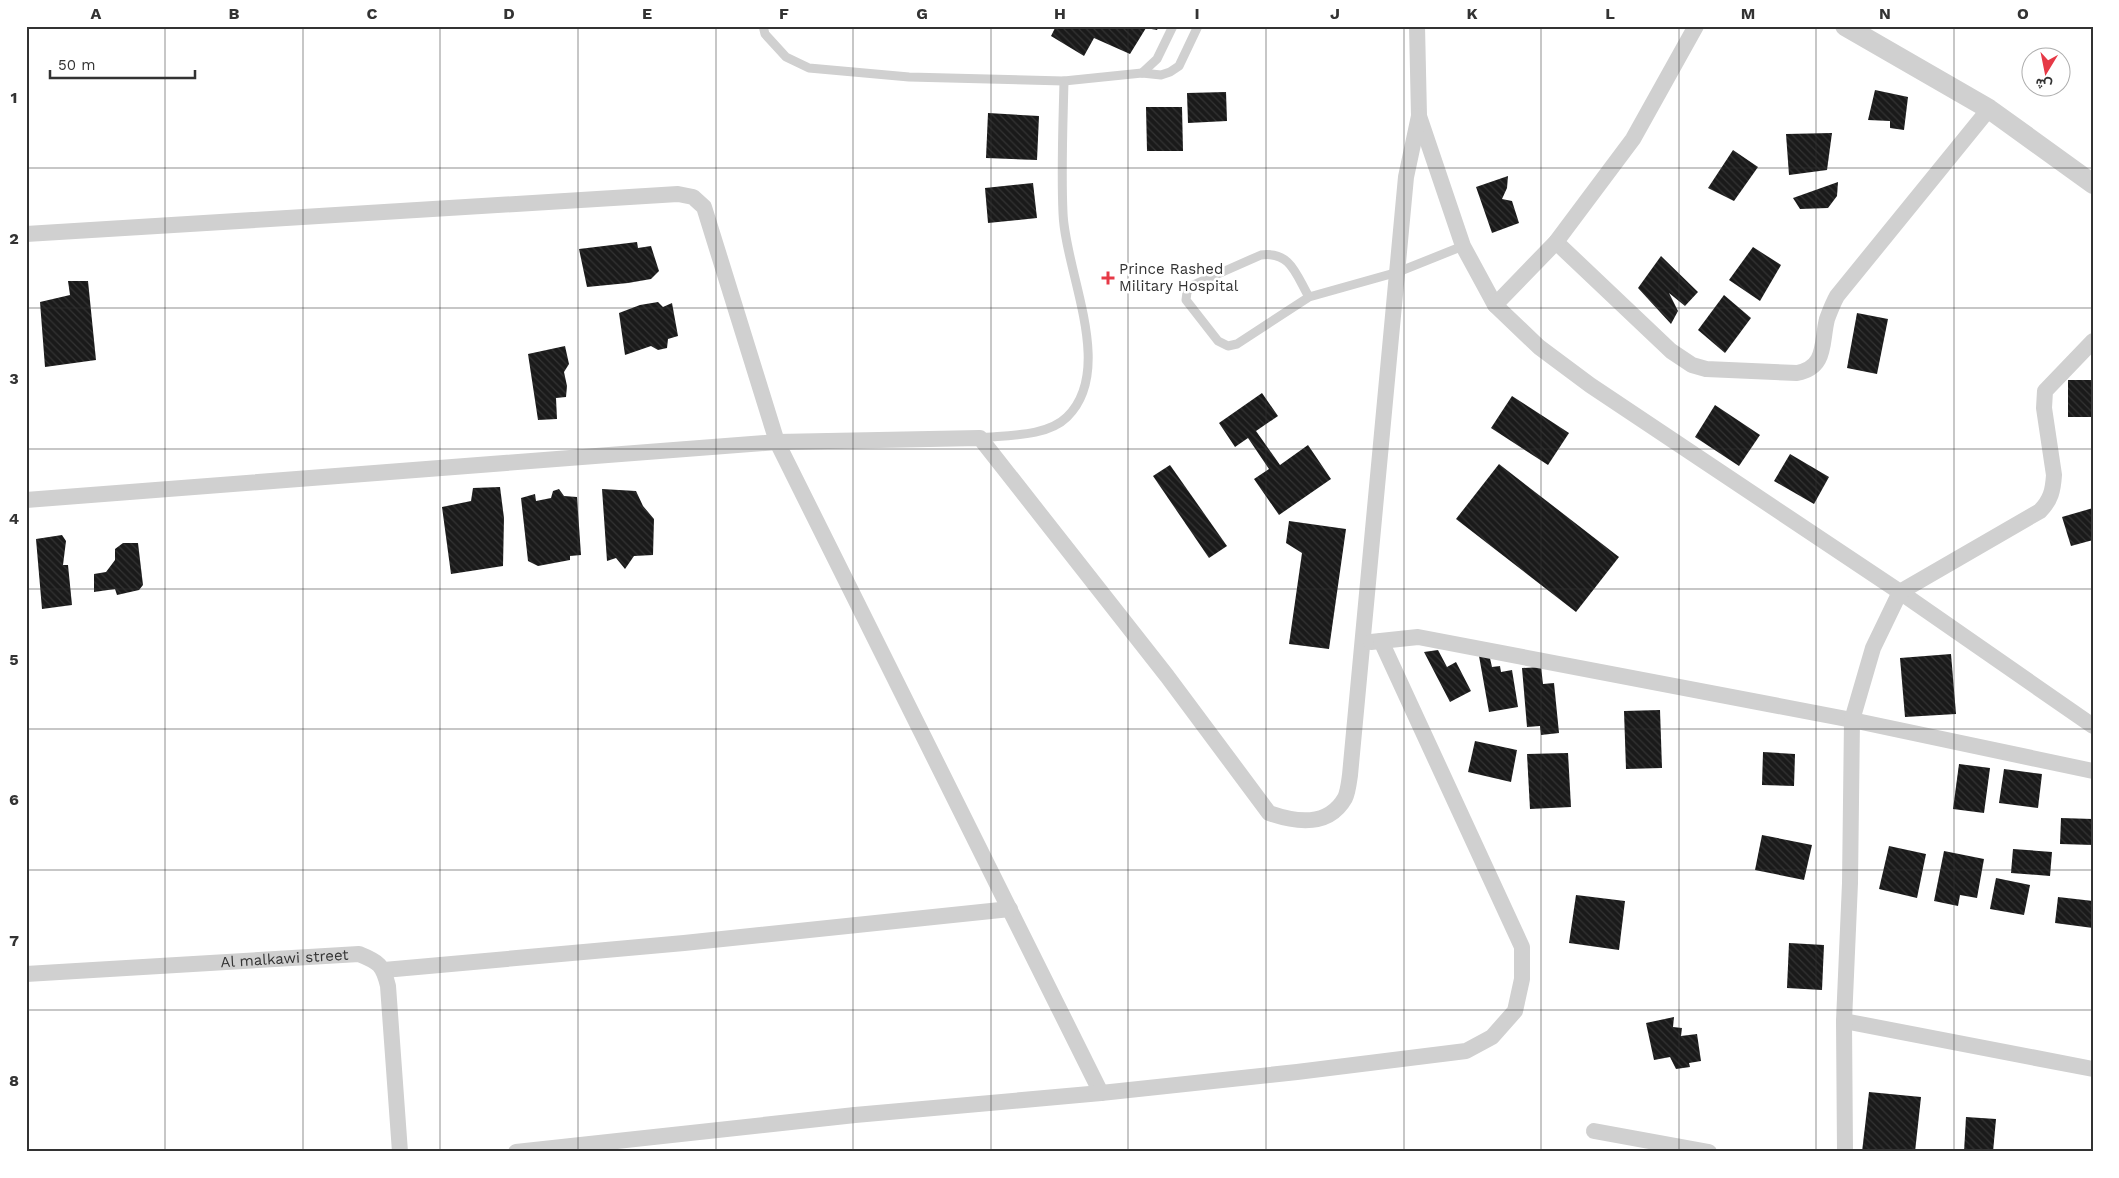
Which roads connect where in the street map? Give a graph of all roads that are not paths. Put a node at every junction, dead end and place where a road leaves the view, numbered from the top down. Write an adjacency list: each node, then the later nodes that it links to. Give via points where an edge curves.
1 (763, 26): 8 (lane, via 765,34 786,57 809,68 909,77)
2 (1173, 26): 7 (lane, via 1157,59)
3 (1198, 26): 7 (lane, via 1179,66 1161,75)
4 (1417, 26): 10 (street)
5 (1696, 26): 13 (street, via 1633,138)
6 (1845, 26): 9 (street)
7 (1142, 73): 8 (lane)
8 (1064, 81): 19 (lane, via 1063,216 1088,345 1087,375 1081,400 1066,418 1040,432)
9 (1989, 109): 11 (street); 13 (street, via 1837,296 1828,317 1820,358 1807,371 1725,371 1692,365 1671,351)
10 (1419, 116): 14 (street); 15 (street, via 1406,177)
11 (2093, 184)
12 (26, 234): 20 (street, via 678,194 694,197 704,207)
13 (1556, 242): 17 (street)
14 (1463, 246): 15 (lane); 17 (street)
15 (1398, 272): 16 (lane); 24 (street)
16 (1309, 297): 16 (lane, via 1287,260 1273,253 1261,255 1193,286 1187,292 1186,300 1218,341 1228,346 1237,344)
17 (1495, 305): 22 (street, via 1539,347 1590,384)
18 (2093, 341): 22 (street, via 2045,391 2044,408 2054,475 2048,503 2024,521)
19 (980, 438): 20 (street); 24 (street, via 1167,676 1269,813 1289,820 1313,822 1334,811 1345,797)
20 (777, 442): 21 (street); 28 (street)
21 (26, 500)
22 (1900, 592): 25 (street, via 1873,648); 26 (street)
23 (1381, 641): 24 (street); 25 (street, via 1418,637); 33 (street, via 1522,946 1522,979 1515,1011 1492,1037 1466,1051)
24 (1363, 642)
25 (1852, 720): 27 (street); 31 (street)
26 (2093, 726)
27 (2093, 771)
28 (1010, 909): 29 (street); 33 (street)
29 (384, 970): 30 (street, Al malkawi street, via 374,960 359,954); 36 (street, via 388,986)
30 (26, 974)
31 (1844, 1021): 32 (street); 39 (street)
32 (2093, 1069)
33 (1101, 1093): 35 (street, via 855,1115)
34 (1594, 1131): 38 (street)
35 (593, 1147): 37 (street)
36 (400, 1152)
37 (516, 1152)
38 (1709, 1152)
39 (1845, 1152)

